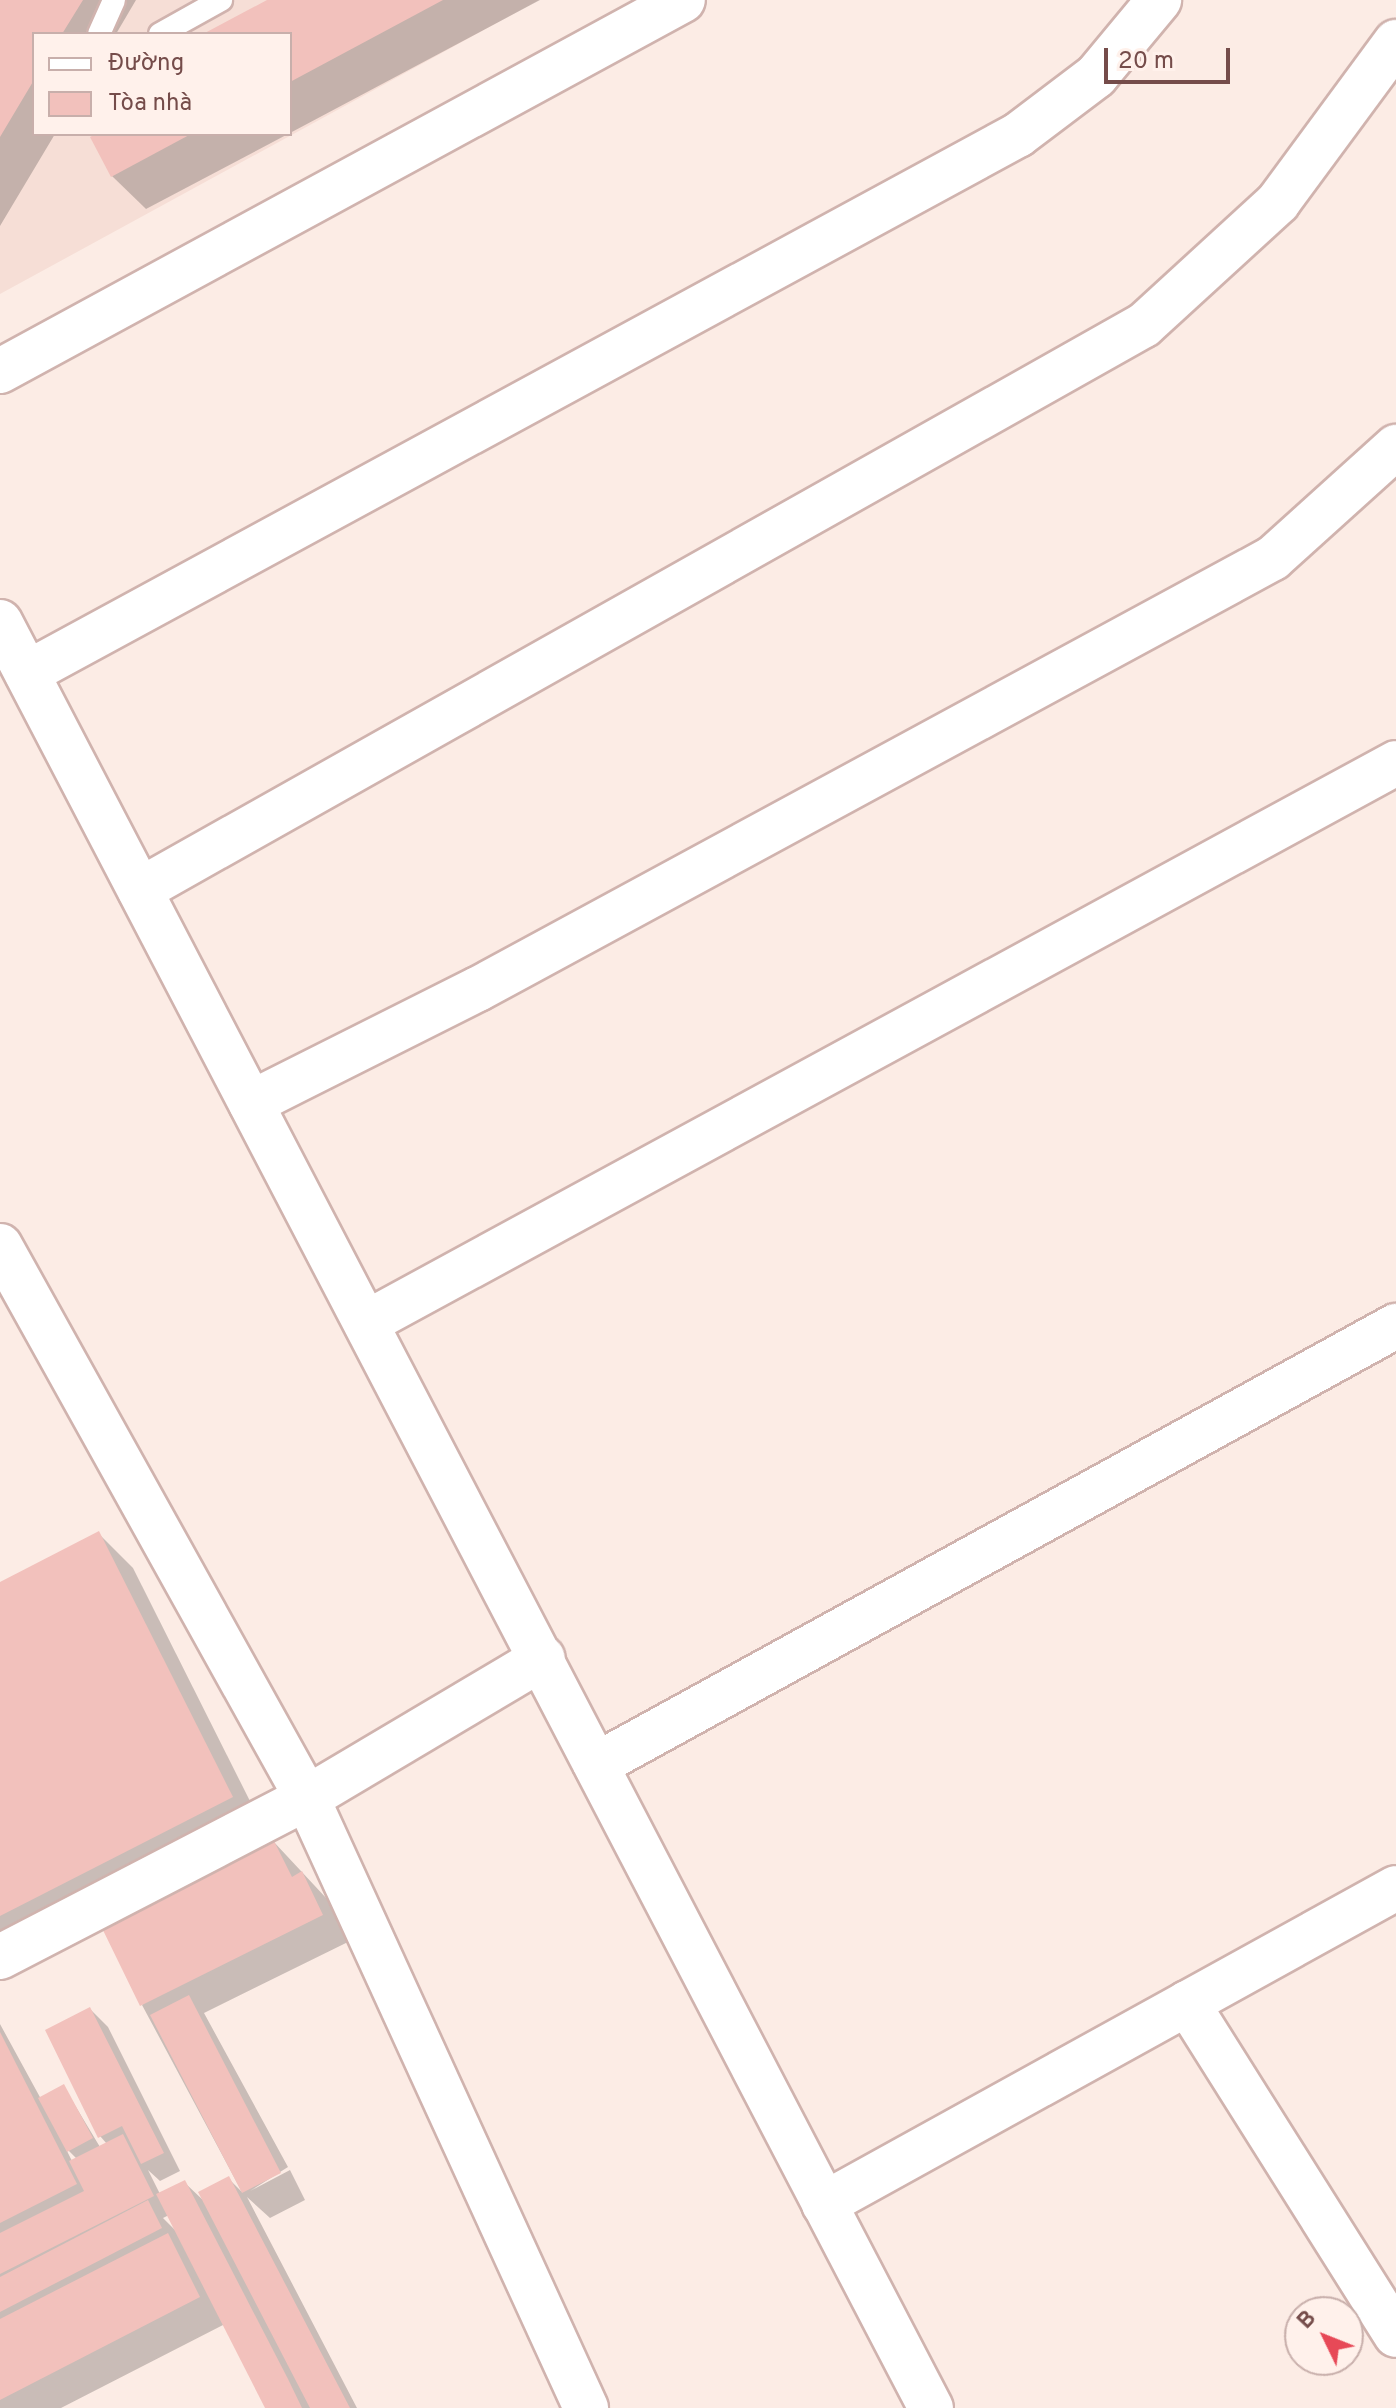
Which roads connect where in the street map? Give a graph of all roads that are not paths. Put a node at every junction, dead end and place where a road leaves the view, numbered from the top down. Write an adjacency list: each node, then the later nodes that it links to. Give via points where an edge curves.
1 (114, 0): 5 (lane)
2 (221, 0): 6 (lane)
3 (683, 0): 8 (street)
4 (1159, 0): 11 (street, via 1096,76 1018,135)
5 (100, 32)
6 (164, 32)
7 (1396, 42): 13 (street, via 1278,202 1144,325)
8 (0, 371)
9 (1396, 447): 14 (street, via 1273,558 575,937)
10 (0, 622): 11 (street)
11 (27, 673): 13 (street)
12 (1396, 763): 16 (street)
13 (140, 890): 14 (street)
14 (251, 1103): 16 (street)
15 (0, 1246): 20 (street)
16 (366, 1323): 18 (street)
17 (1396, 1326): 19 (street)
18 (543, 1658): 19 (street); 20 (street)
19 (596, 1765): 24 (street)
20 (307, 1798): 22 (street); 26 (street)
21 (1396, 1888): 23 (street)
22 (0, 1957)
23 (1187, 2003): 24 (street); 25 (street)
24 (824, 2204): 27 (street)
25 (1396, 2335)
26 (586, 2408)
27 (931, 2408)

